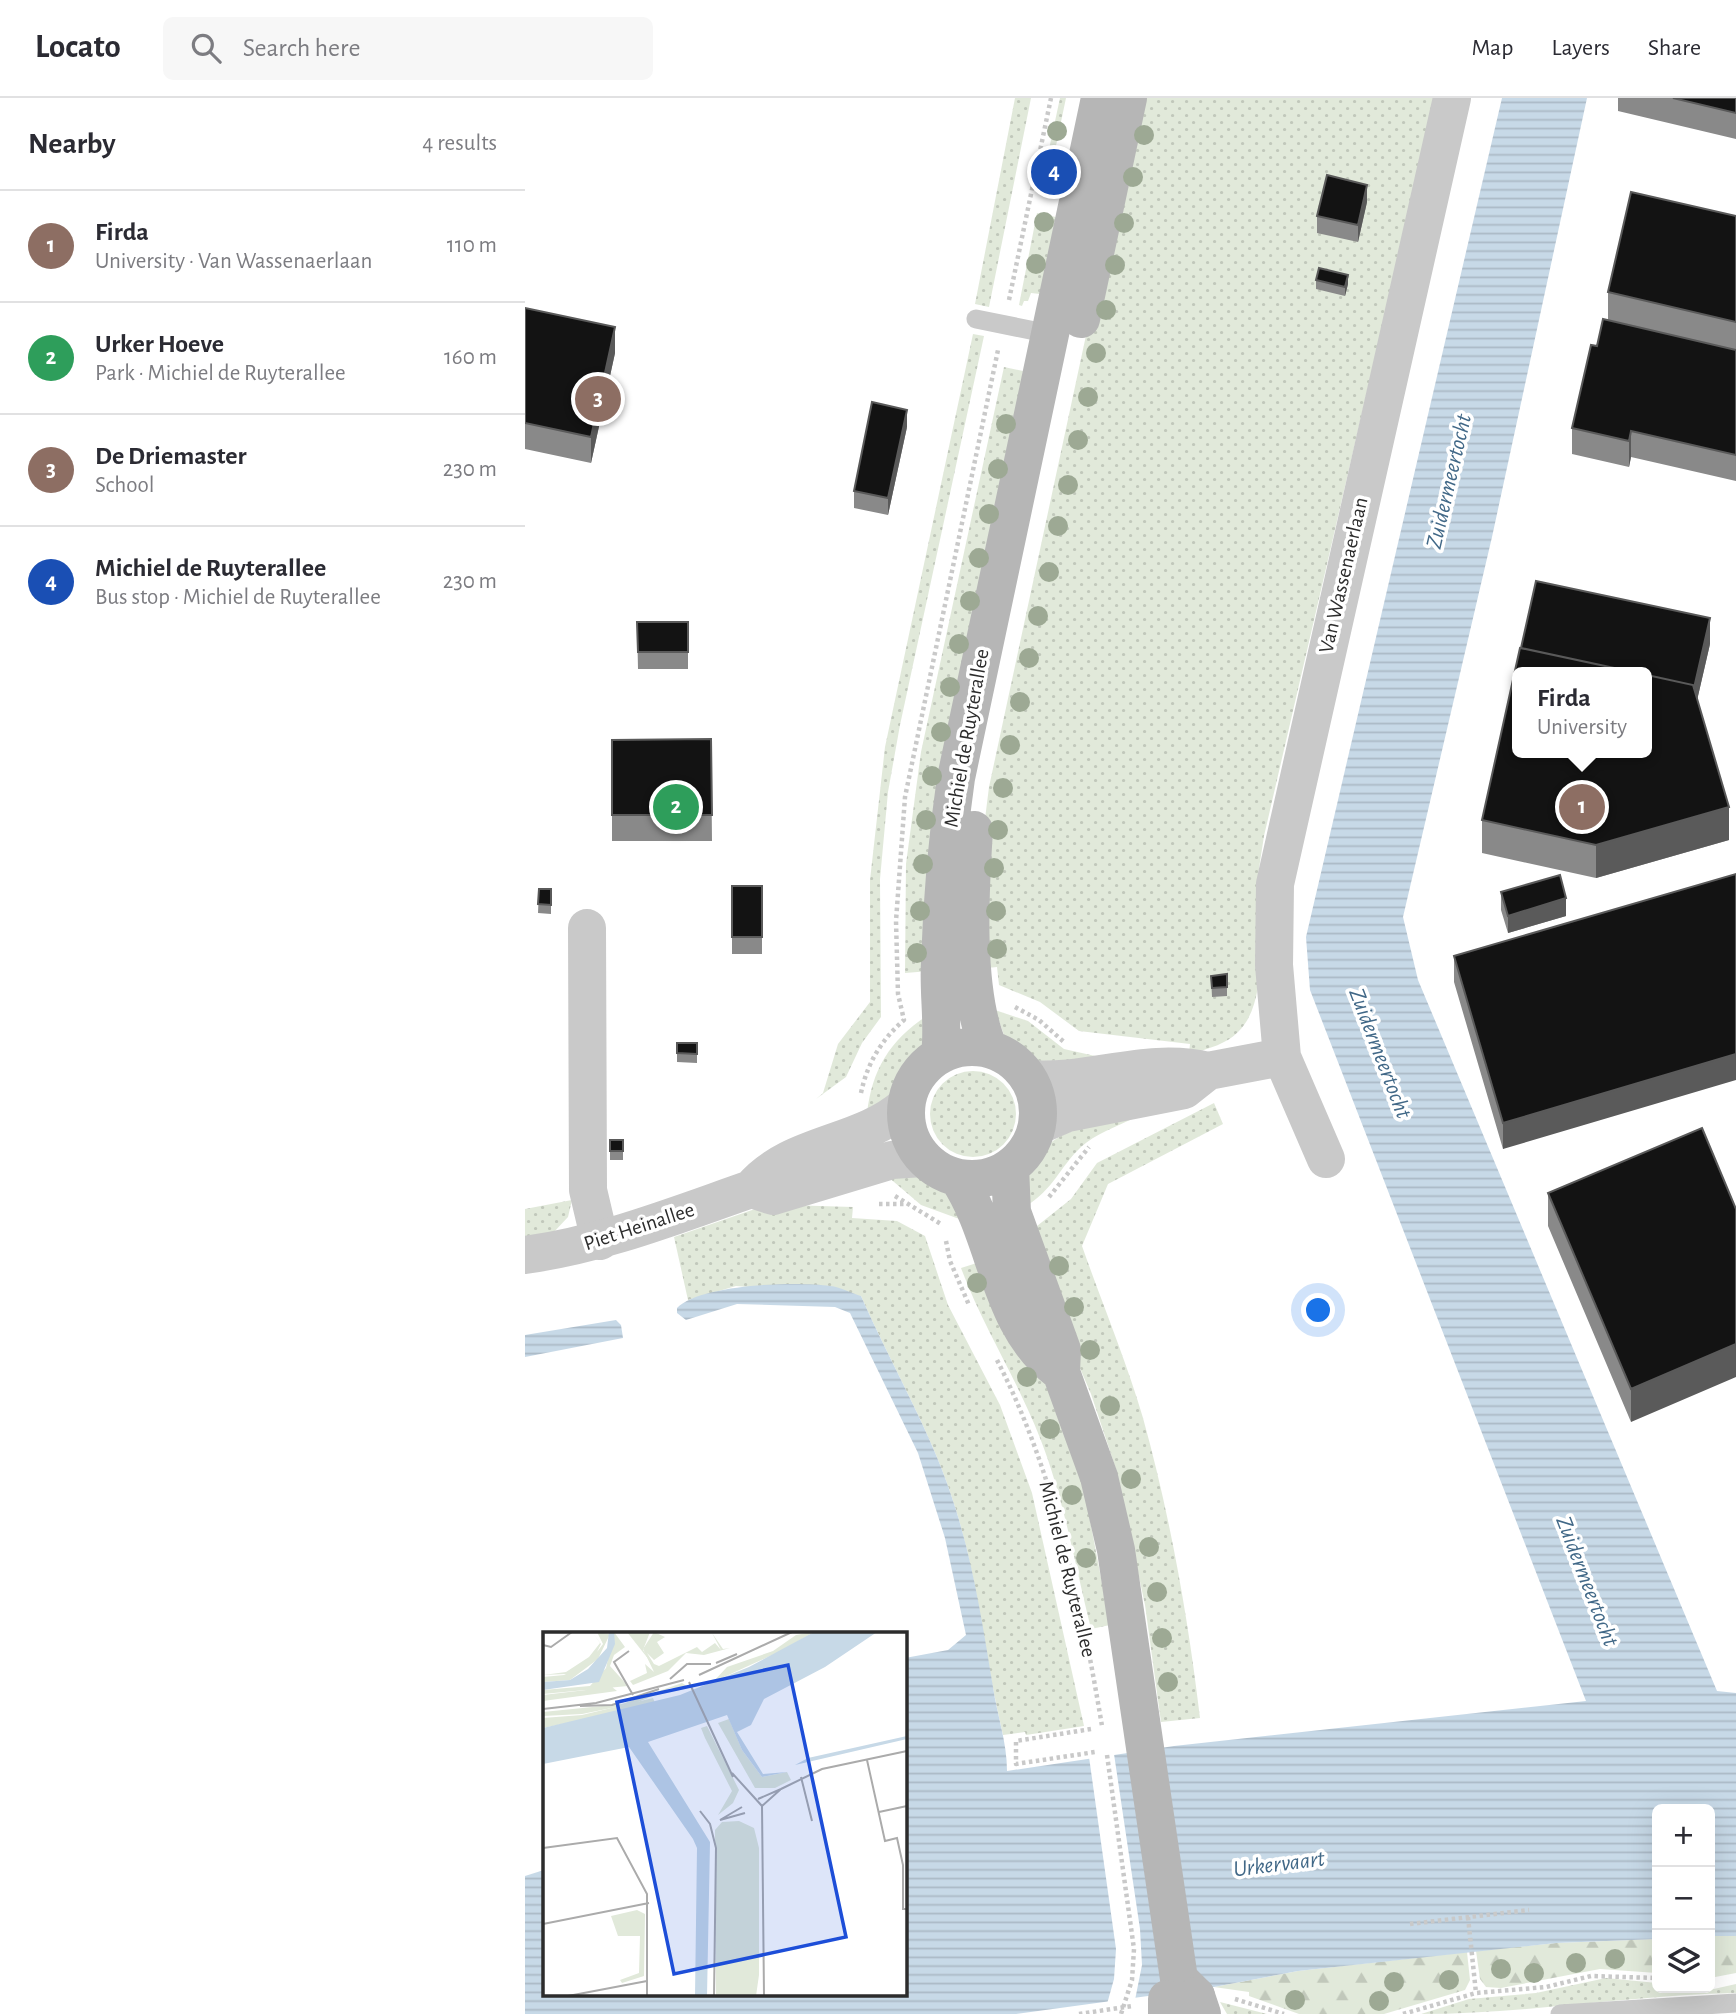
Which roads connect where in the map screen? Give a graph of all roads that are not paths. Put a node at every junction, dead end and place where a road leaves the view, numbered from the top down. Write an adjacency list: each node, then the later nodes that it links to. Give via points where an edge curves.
1 (1100, 98): 5 (main road, Michiel de Ruyterallee)
2 (1128, 98): 7 (main road, Michiel de Ruyterallee, via 977,807 972,919 978,1009)
3 (1452, 98): 9 (street, Van Wassenaerlaan, via 1275,884 1274,965)
4 (976, 318): 5 (lane)
5 (1050, 334): 8 (main road, Michiel de Ruyterallee, via 956,778 945,869)
6 (587, 928): 19 (street, via 588,1190)
7 (989, 1049): 8 (main road, via 964,1047); 11 (main road, via 1012,1060)
8 (940, 1055): 12 (main road, via 914,1080)
9 (1282, 1057): 10 (street); 15 (street, Van Wassenaerlaan)
10 (1208, 1071): 11 (street, via 1181,1064 1063,1080); 13 (street, via 1184,1090 1067,1113)
11 (1029, 1079): 13 (main road, via 1037,1102)
12 (905, 1106): 14 (main road, via 908,1134); 18 (street, Piet Heinallee, via 881,1124 766,1170)
13 (1037, 1126): 16 (main road, via 1029,1146)
14 (923, 1158): 17 (main road); 18 (street, Piet Heinallee, via 892,1160 773,1196)
15 (1326, 1159)
16 (1010, 1167): 17 (main road, via 985,1178); 21 (main road, Michiel de Ruyterallee, via 1012,1212 1062,1350)
17 (958, 1178): 21 (main road, Michiel de Ruyterallee, via 973,1202 1019,1323 1041,1357)
18 (751, 1189): 19 (street, Piet Heinallee)
19 (600, 1241): 20 (street, Piet Heinallee)
20 (525, 1255)
21 (1061, 1372): 22 (main road, Michiel de Ruyterallee, via 1108,1515)
22 (1179, 1979): 24 (main road, Michiel de Ruyterallee, bridge, via 1167,1999); 25 (main road, Michiel de Ruyterallee, bridge, via 1196,1996)
23 (1736, 2003): 26 (lane)
24 (1167, 2014)
25 (1202, 2014)
26 (1560, 2014)

